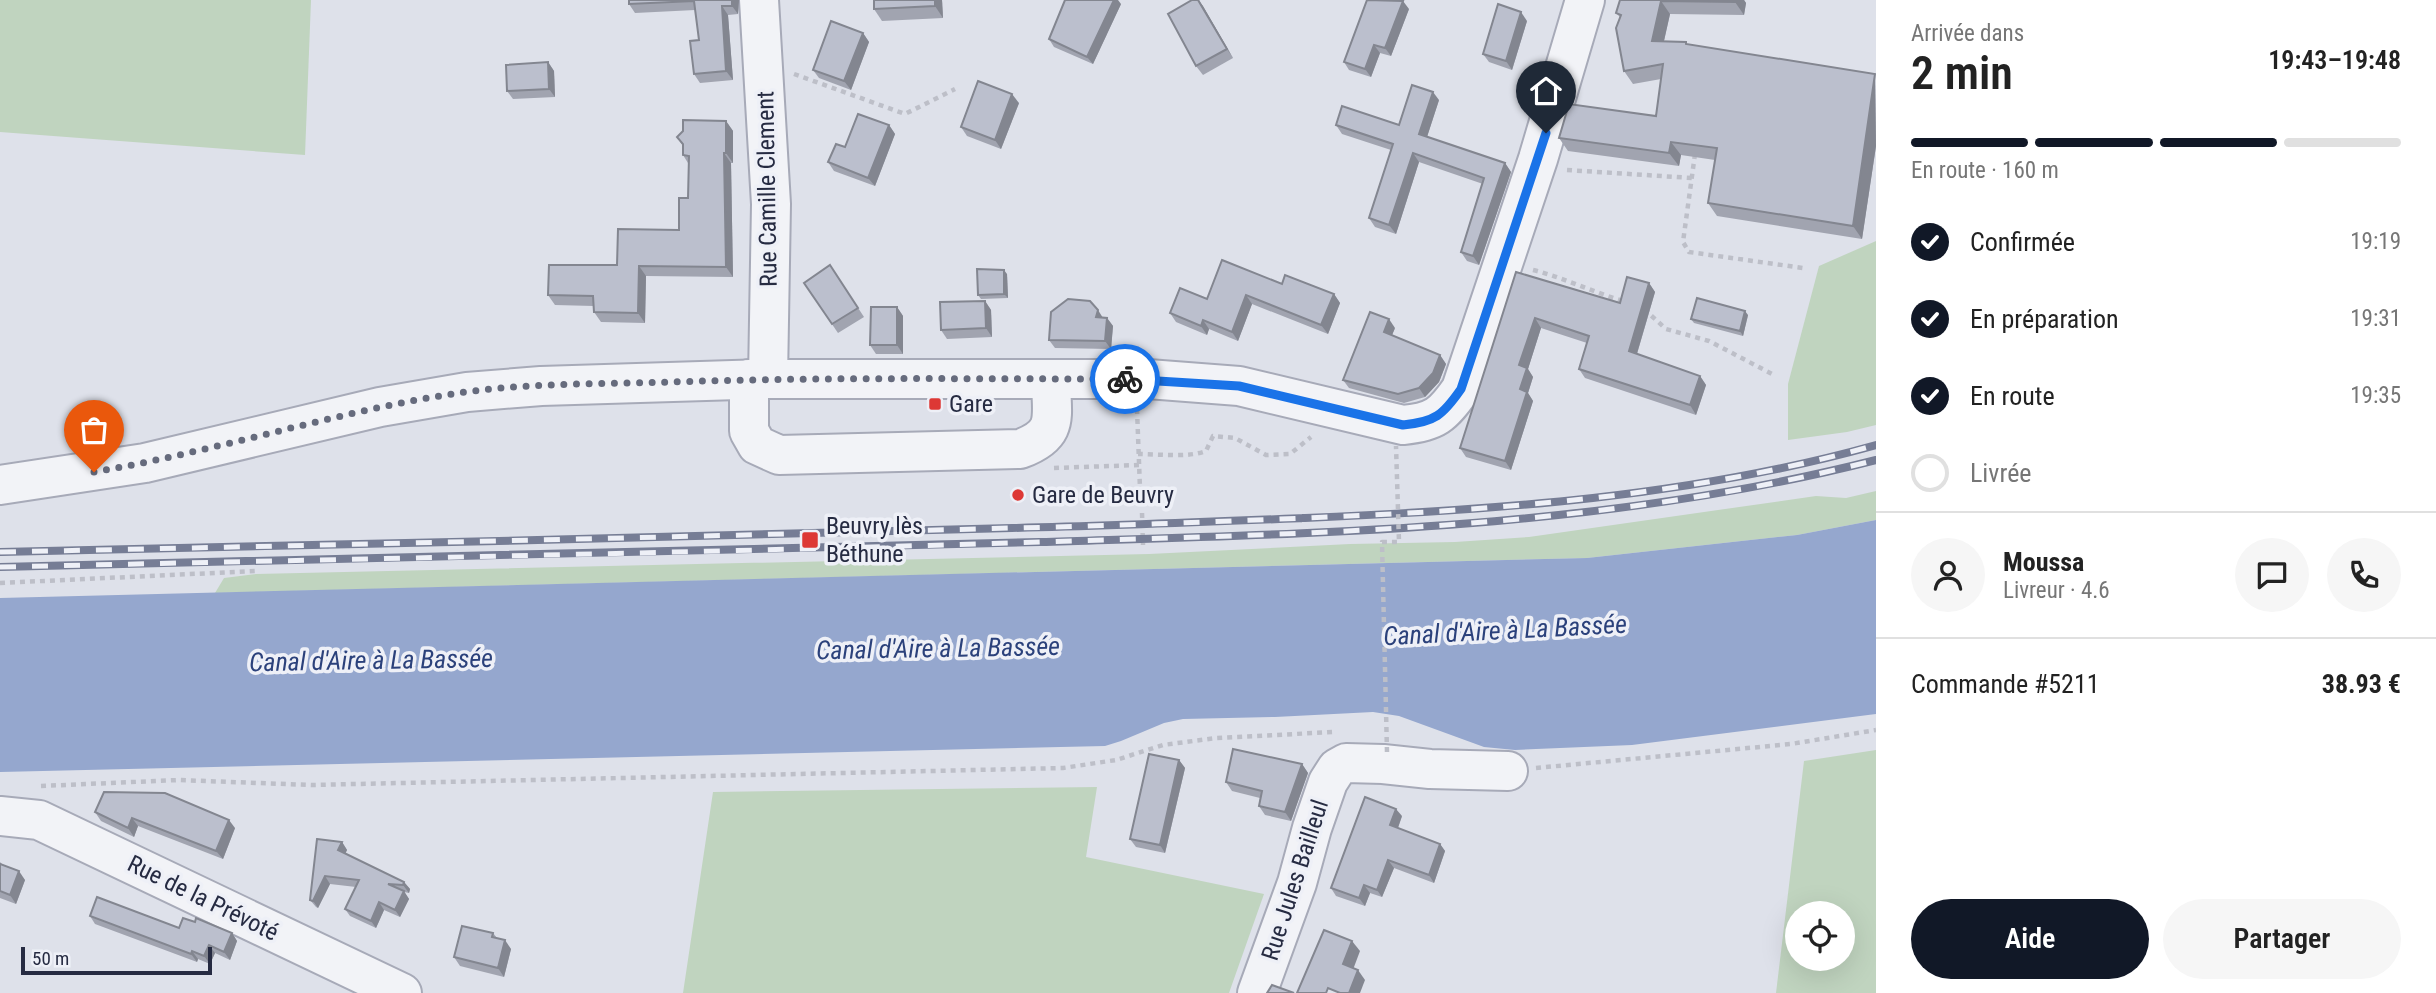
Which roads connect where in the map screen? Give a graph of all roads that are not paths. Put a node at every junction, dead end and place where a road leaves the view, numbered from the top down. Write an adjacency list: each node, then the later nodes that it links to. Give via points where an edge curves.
1 (759, 0): 3 (street, Rue Camille Clement, via 771,204)
2 (1585, 0): 4 (street, via 1538,159 1461,389 1446,411 1426,423 1403,425 1239,386 1148,379)
3 (758, 379): 4 (street); 4 (street, Rue Camille Clement, via 749,430 757,445 779,456 1020,449 1039,442 1051,427); 5 (street, via 467,392 380,407 145,463)
4 (1051, 379)
5 (0, 485)
6 (1508, 771): 9 (street, Rue Jules Bailleul, via 1346,763 1340,750)
7 (0, 816): 8 (street, Rue de la Prévoté, via 39,820)
8 (402, 993)
9 (1257, 993)

